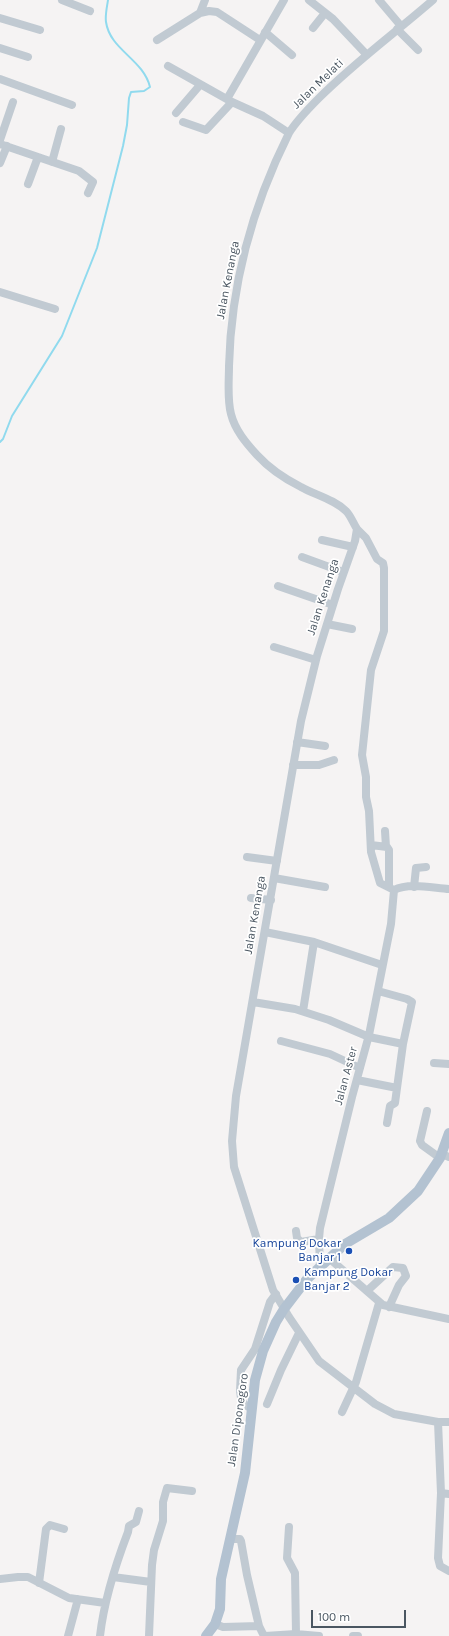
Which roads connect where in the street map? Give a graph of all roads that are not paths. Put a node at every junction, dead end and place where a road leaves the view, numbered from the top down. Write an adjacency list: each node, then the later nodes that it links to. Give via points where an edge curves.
1 (62, 0): 7 (street)
2 (205, 0): 9 (street)
3 (284, 0): 14 (street)
4 (309, 0): 8 (street)
5 (379, 0): 12 (street)
6 (431, 1): 12 (street, Jalan Melati)
7 (90, 11)
8 (325, 13): 11 (street); 20 (street)
9 (200, 14): 15 (street); 16 (street, via 217,12)
10 (0, 18): 13 (street)
11 (313, 28)
12 (399, 28): 18 (street); 20 (street, Jalan Melati)
13 (40, 30)
14 (265, 32): 16 (street); 19 (street)
15 (156, 40)
16 (260, 40): 25 (street)
17 (0, 48): 21 (street)
18 (418, 50)
19 (292, 55)
20 (367, 55): 31 (street, Jalan Melati, via 326,91)
21 (28, 57)
22 (168, 66): 24 (street)
23 (0, 80): 27 (street)
24 (200, 85): 25 (street); 28 (street)
25 (229, 101): 29 (street, via 206,130); 31 (street, via 263,116)
26 (13, 102): 32 (street)
27 (72, 105)
28 (176, 113)
29 (183, 122)
30 (61, 129): 35 (street)
31 (289, 132): 41 (street, Jalan Kenanga, via 263,192 235,292 230,334 230,411 237,430 262,460 300,487 338,505 348,514)
32 (0, 140)
33 (3, 145): 34 (street); 36 (street)
34 (38, 157): 35 (street); 37 (street)
35 (52, 162): 38 (street, via 79,172 91,180 93,184)
36 (0, 163)
37 (28, 184)
38 (88, 193)
39 (0, 292): 40 (street)
40 (55, 309)
41 (357, 529): 43 (street, Jalan Kenanga); 57 (street, via 366,538 384,568 384,630 372,670 362,756)
42 (322, 540): 43 (street)
43 (353, 547): 45 (street, Jalan Kenanga)
44 (302, 557): 45 (street)
45 (344, 572): 47 (street, Jalan Kenanga)
46 (278, 586): 47 (street)
47 (333, 606): 48 (street, Jalan Kenanga)
48 (327, 624): 49 (street); 51 (street, Jalan Kenanga)
49 (352, 629)
50 (274, 647): 51 (street)
51 (316, 660): 52 (street, Jalan Kenanga)
52 (297, 742): 53 (street); 55 (street, Jalan Kenanga)
53 (325, 746)
54 (334, 760): 55 (street, via 319,766)
55 (293, 765): 60 (street, Jalan Kenanga)
56 (386, 831): 58 (street, Jalan Aster)
57 (371, 845): 58 (street); 65 (street, via 372,861 378,880)
58 (386, 847): 65 (street, Jalan Aster, via 389,850)
59 (247, 857): 60 (street)
60 (277, 861): 62 (street, Jalan Kenanga)
61 (426, 867): 64 (street, via 416,868)
62 (274, 878): 63 (street); 68 (street, Jalan Kenanga)
63 (325, 887)
64 (414, 887): 65 (street); 66 (street)
65 (391, 889): 71 (street, Jalan Aster, via 391,924)
66 (449, 890)
67 (251, 898): 68 (street)
68 (271, 900): 69 (street, Jalan Kenanga)
69 (265, 932): 70 (street); 73 (street, Jalan Kenanga)
70 (314, 942): 71 (street); 74 (street)
71 (382, 965): 72 (street, Jalan Aster)
72 (378, 991): 75 (street, Jalan Aster); 77 (street, via 412,1002)
73 (253, 1002): 74 (street); 92 (street, Jalan Kenanga, via 236,1096 232,1154)
74 (303, 1011): 75 (street)
75 (369, 1037): 77 (street); 80 (street, Jalan Aster)
76 (281, 1041): 80 (street, via 330,1054)
77 (403, 1044): 82 (street)
78 (434, 1063): 79 (street)
79 (449, 1064)
80 (360, 1068): 81 (street, Jalan Aster)
81 (356, 1080): 82 (street); 88 (street, Jalan Aster)
82 (397, 1088): 84 (street, via 395,1103 390,1106)
83 (427, 1111): 86 (street, via 420,1141 422,1145)
84 (387, 1123)
85 (449, 1133): 86 (main road, Jalan Diponegoro)
86 (444, 1156): 89 (main road, Jalan Diponegoro, via 418,1191 389,1218 345,1244)
87 (296, 1231): 88 (street, via 301,1242)
88 (319, 1239): 90 (street, Jalan Aster)
89 (330, 1259): 90 (main road, Jalan Diponegoro); 91 (street)
90 (320, 1267): 95 (main road, Jalan Diponegoro, via 307,1279)
91 (367, 1291): 93 (street); 94 (street, via 393,1267 403,1268 406,1276)
92 (274, 1292): 95 (street, Jalan Kenanga); 99 (street, via 255,1349 240,1370 241,1398 244,1404)
93 (379, 1303): 94 (street); 98 (street)
94 (389, 1307): 96 (street)
95 (284, 1309): 97 (street, Jalan Kenanga); 99 (main road, Jalan Diponegoro, via 263,1351)
96 (449, 1319)
97 (299, 1333): 98 (street, Jalan Kenanga, via 319,1361); 100 (street)
98 (353, 1388): 101 (street); 102 (street, Jalan Kenanga, via 389,1413)
99 (252, 1403): 109 (main road, Jalan Diponegoro)
100 (267, 1404)
101 (342, 1412)
102 (438, 1422): 103 (street, Jalan Kenanga); 105 (street)
103 (449, 1422)
104 (192, 1492): 113 (street, via 167,1488 165,1490 163,1521 154,1550)
105 (445, 1494): 110 (street, via 438,1558 440,1566)
106 (139, 1511): 111 (street, via 136,1522 129,1526)
107 (289, 1527): 119 (street, via 287,1560 295,1573)
108 (64, 1529): 114 (street, via 50,1525 46,1529)
109 (235, 1539): 117 (main road, Jalan Diponegoro, via 221,1579 220,1609); 118 (street)
110 (449, 1570)
111 (113, 1577): 113 (street); 116 (street)
112 (0, 1580): 114 (street, via 23,1577)
113 (151, 1582): 122 (street)
114 (39, 1583): 115 (street, via 62,1595)
115 (78, 1599): 116 (street); 120 (street)
116 (105, 1602): 121 (street)
117 (215, 1624): 118 (street, via 222,1627); 123 (main road, Jalan Diponegoro)
118 (257, 1626): 124 (street)
119 (296, 1634): 124 (street); 125 (street)
120 (68, 1636)
121 (100, 1636)
122 (149, 1636)
123 (206, 1636)
124 (265, 1636)
125 (319, 1636)
126 (353, 1636): 127 (street)
127 (358, 1636)

